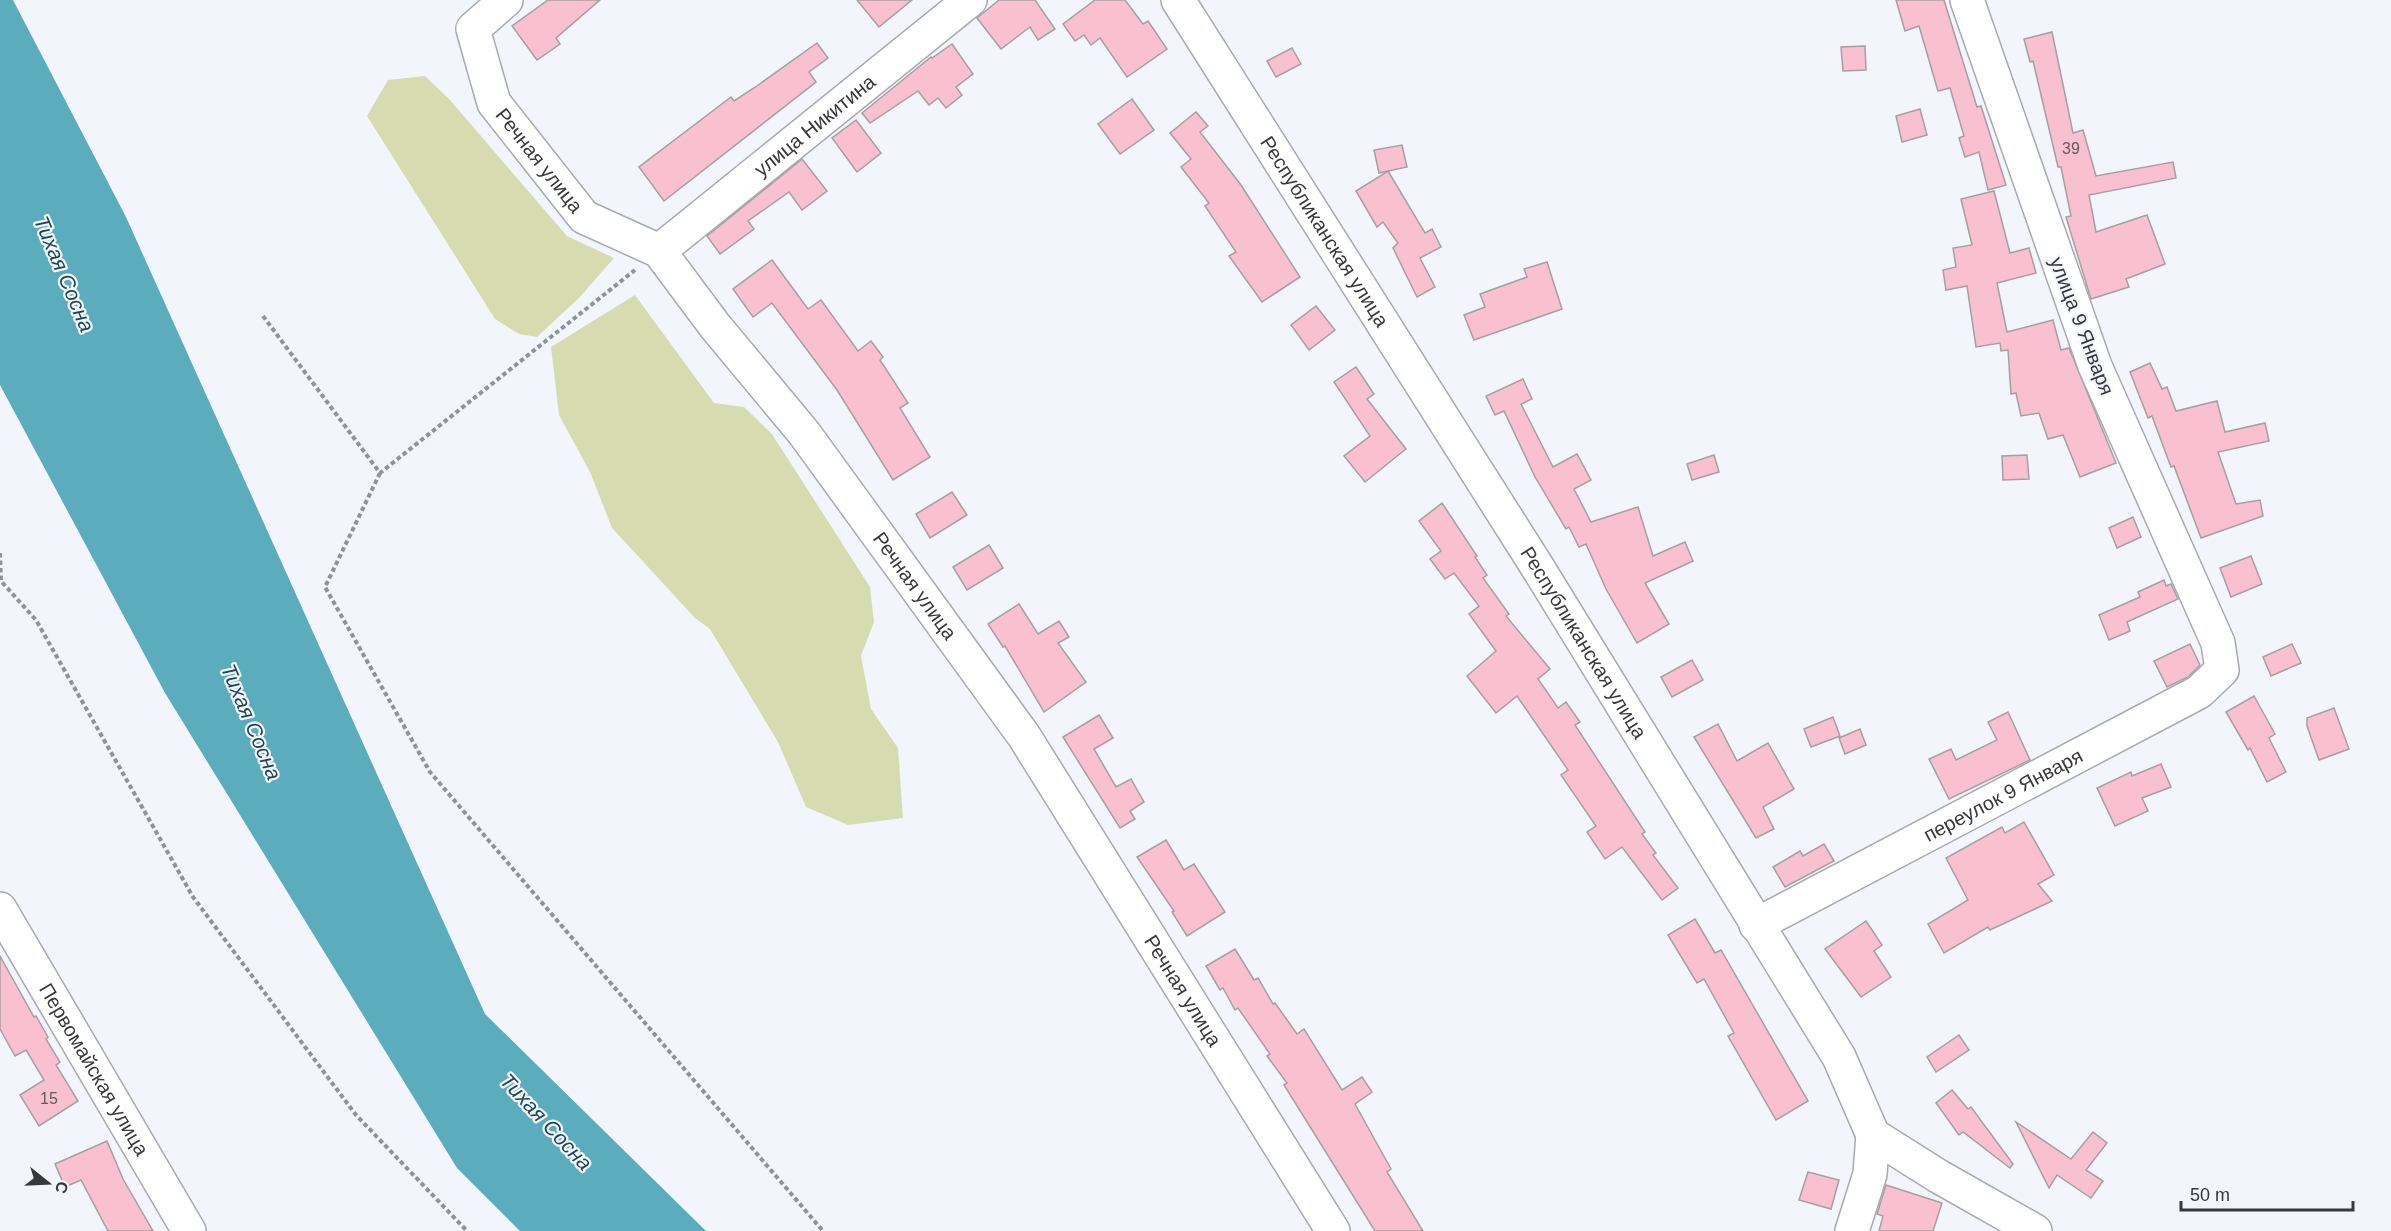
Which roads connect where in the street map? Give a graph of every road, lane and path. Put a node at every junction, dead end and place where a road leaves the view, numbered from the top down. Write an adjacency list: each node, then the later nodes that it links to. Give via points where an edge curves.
1 (506, 0): 5 (street, Речная улица, via 473,29 494,103 584,217)
2 (970, 0): 5 (street, улица Никитина)
3 (1178, 0): 12 (street, Республиканская улица, via 1531,557)
4 (1967, 0): 10 (street, улица 9 Января, via 2095,366)
5 (659, 251): 7 (path); 17 (street, Речная улица, via 804,433 1024,736)
6 (263, 316): 7 (path)
7 (380, 473): 16 (path, via 325,587 430,772)
8 (0, 553): 9 (path)
9 (1, 581): 15 (path, via 36,620 193,897 356,1115)
10 (2218, 643): 12 (street, переулок 9 Января, via 2222,669 2199,692)
11 (0, 909): 14 (street, Первомайская улица)
12 (1756, 925): 13 (street, Республиканская улица, via 1839,1057)
13 (1873, 1135): 18 (street, via 1870,1174); 19 (street)
14 (189, 1231)
15 (467, 1231)
16 (823, 1231)
17 (1333, 1231)
18 (1852, 1231)
19 (2035, 1231)

